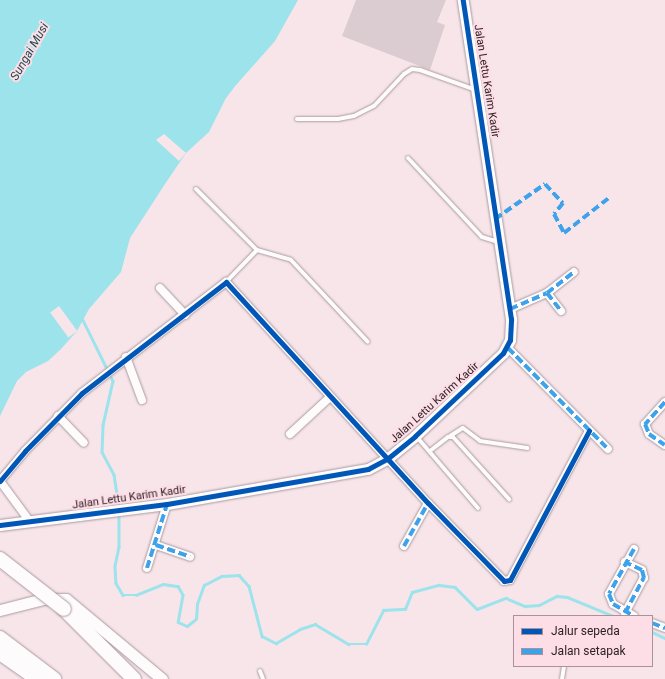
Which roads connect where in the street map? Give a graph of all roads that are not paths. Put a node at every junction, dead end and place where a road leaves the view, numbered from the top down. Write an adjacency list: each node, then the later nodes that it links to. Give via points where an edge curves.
1 (463, 0): 2 (street, Jalan Lettu Karim Kadir)
2 (478, 90): 3 (lane, via 412,69 374,106 354,116 338,119); 6 (street, Jalan Lettu Karim Kadir)
3 (297, 119)
4 (408, 158): 6 (lane, via 482,237)
5 (196, 189): 7 (lane)
6 (501, 243): 12 (street, Jalan Lettu Karim Kadir)
7 (257, 250): 9 (lane); 15 (lane, via 291,260)
8 (574, 272): 11 (street)
9 (226, 282): 14 (street); 18 (street)
10 (160, 288): 14 (street)
11 (546, 293): 12 (street); 13 (street)
12 (510, 309): 16 (street, Jalan Lettu Karim Kadir, via 512,333)
13 (561, 311)
14 (185, 315): 17 (street)
15 (368, 342)
16 (508, 348): 22 (street); 24 (street, Jalan Lettu Karim Kadir, via 470,387)
17 (126, 357): 19 (street); 21 (street)
18 (330, 397): 23 (street); 31 (street)
19 (142, 400)
20 (665, 402): 27 (street, via 645,424 648,434)
21 (58, 416): 26 (street); 32 (street)
22 (589, 431): 29 (street); 35 (street, via 510,580 504,581)
23 (290, 434)
24 (415, 436): 30 (lane); 31 (street, Jalan Lettu Karim Kadir)
25 (450, 436): 28 (lane, via 463,428 480,441); 30 (lane); 33 (lane)
26 (84, 443)
27 (665, 445)
28 (527, 448)
29 (608, 449)
30 (430, 452): 36 (lane)
31 (387, 459): 34 (street, Jalan Lettu Karim Kadir, via 359,471); 35 (street)
32 (0, 481): 37 (street)
33 (509, 499)
34 (167, 504): 37 (street, Jalan Lettu Karim Kadir); 40 (street)
35 (428, 504): 41 (street)
36 (478, 508)
37 (31, 522): 38 (street, Jalan Lettu Karim Kadir)
38 (2, 525): 39 (street)
39 (0, 536)
40 (156, 545): 43 (street); 46 (street)
41 (404, 546)
42 (634, 549): 45 (street)
43 (190, 557)
44 (0, 558): 58 (highway, bridge, via 64,609)
45 (625, 562): 48 (street, via 609,594 610,602); 48 (street, via 642,570 644,578)
46 (147, 568)
47 (0, 610): 59 (street, via 42,599 66,599)
48 (625, 613): 49 (street)
49 (631, 615)
50 (653, 623): 51 (street)
51 (665, 628)
52 (0, 638): 57 (highway)
53 (0, 653): 56 (highway, via 30,674)
54 (564, 667): 61 (lane)
55 (260, 672): 60 (lane)
56 (42, 679)
57 (54, 679)
58 (134, 679)
59 (162, 679)
60 (263, 679)
61 (562, 679)

